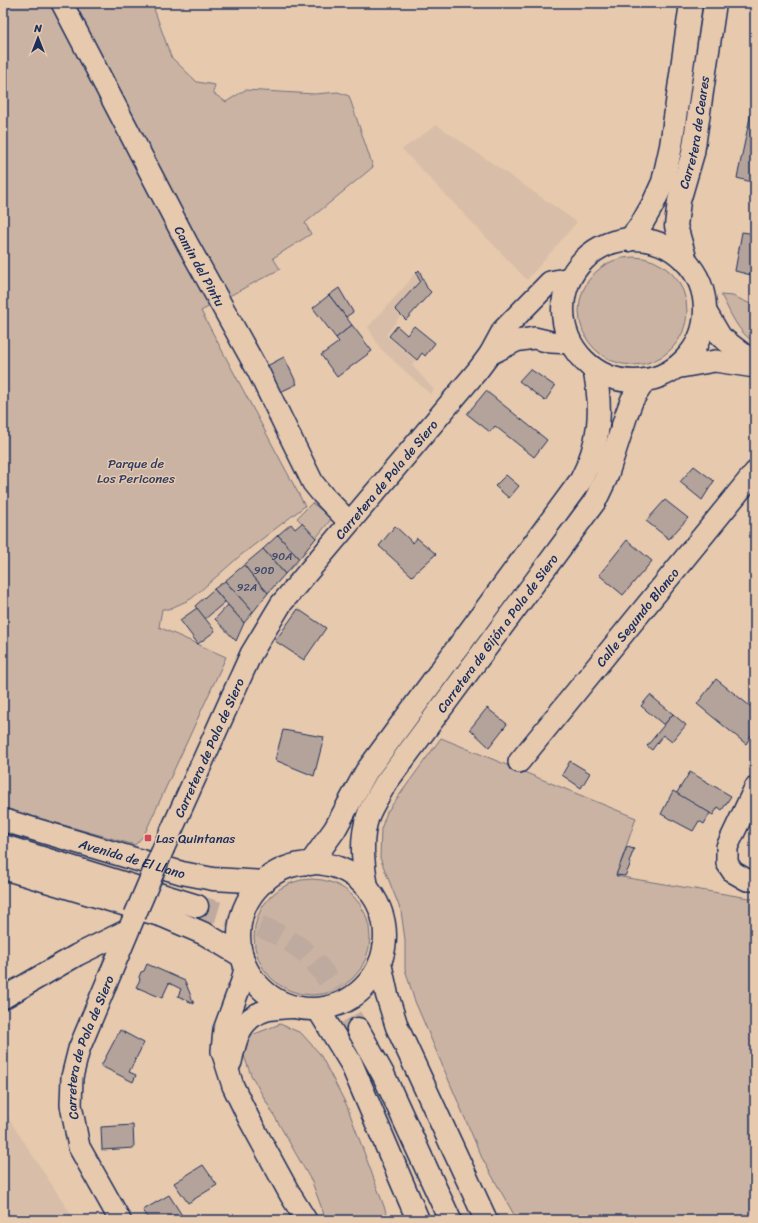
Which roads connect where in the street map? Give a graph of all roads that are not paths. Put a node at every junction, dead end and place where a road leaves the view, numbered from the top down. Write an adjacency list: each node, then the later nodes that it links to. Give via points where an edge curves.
1 (62, 3): 16 (street, Camin del Pintu, via 187,243 258,371 313,483)
2 (692, 3): 4 (main road, Carretera de Ceares, via 671,146 663,182 653,204)
3 (715, 3): 5 (main road, Carretera de Ceares, via 693,153 679,201 676,226)
4 (630, 240): 5 (main road, via 650,241 669,249); 6 (main road, via 611,243 595,251 581,263)
5 (686, 261): 7 (main road, via 703,292)
6 (570, 278): 8 (main road, via 563,299 563,322); 9 (street, Carretera de Pola de Siero, via 550,282 503,330)
7 (705, 310): 10 (street, via 721,337); 12 (main road, via 703,327 697,343 688,357)
8 (571, 343): 9 (street, Carretera de Pola de Siero, via 534,338 516,341); 13 (main road, via 581,358)
9 (490, 354): 16 (street, Carretera de Pola de Siero)
10 (755, 362)
11 (755, 367): 12 (street, via 715,361)
12 (675, 368): 14 (main road, via 661,376)
13 (594, 369): 14 (main road, via 610,377 627,381); 21 (main road, Carretera de Gijón a Pola de Siero, via 598,389 599,425 590,463 581,480 366,772 335,829)
14 (645, 380): 25 (main road, Carretera de Gijón a Pola de Siero, via 629,406 606,478 594,501 382,790 368,816 364,838)
15 (755, 472): 17 (street, Calle Segundo Blanco)
16 (349, 522): 27 (street, Carretera de Pola de Siero, bridge, via 281,604 251,654)
17 (519, 762)
18 (755, 788): 23 (street, via 727,847 727,863 733,872)
19 (3, 820): 24 (main road, Avenida de El Llano, via 182,873 213,879)
20 (3, 846): 26 (main road)
21 (310, 864): 24 (main road, via 286,868); 25 (main road, via 333,866 353,876)
22 (3, 868): 28 (main road, via 163,916 205,934)
23 (751, 880)
24 (264, 882): 28 (main road, via 251,897 242,916 239,936)
25 (366, 887): 29 (main road, via 380,907 385,925 385,944)
26 (198, 906)
27 (132, 922): 30 (street); 35 (street, Carretera de Pola de Siero, via 79,1049 72,1077 71,1105 79,1146)
28 (243, 962): 31 (main road, via 252,980 262,990 275,999); 34 (street, via 242,981 224,1030 222,1051)
29 (380, 963): 32 (main road, via 366,986 344,1002); 39 (main road, via 397,1027)
30 (3, 998)
31 (296, 1007): 32 (main road); 34 (street, via 267,1010 241,1028 231,1064)
32 (318, 1009): 37 (main road, via 351,1063)
33 (358, 1029): 38 (main road, via 384,1076)
34 (233, 1086): 36 (street, via 283,1182)
35 (120, 1220)
36 (306, 1220)
37 (418, 1220)
38 (450, 1220)
39 (486, 1220)

